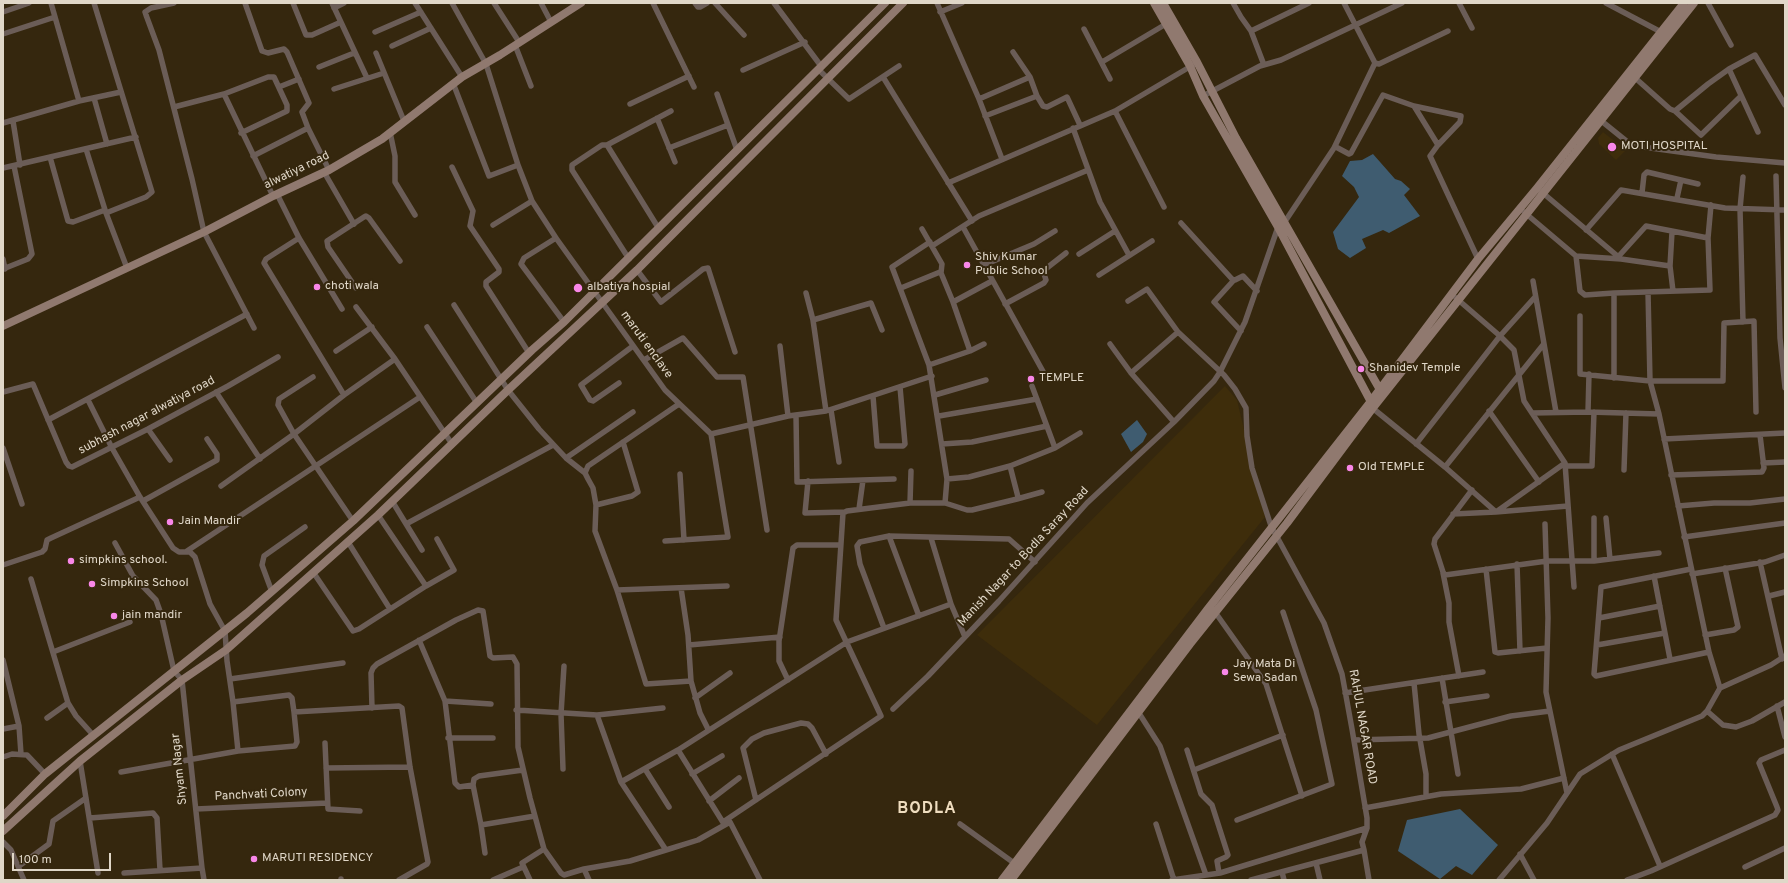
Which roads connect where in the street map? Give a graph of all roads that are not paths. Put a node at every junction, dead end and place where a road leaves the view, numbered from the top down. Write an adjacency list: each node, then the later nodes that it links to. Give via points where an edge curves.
1 (28, 3): 35 (street)
2 (51, 3): 38 (street)
3 (94, 3): 85 (street)
4 (174, 3): 97 (street, via 151,8 145,12 159,50)
5 (244, 3): 75 (street, via 262,51 268,53 286,50)
6 (293, 3): 39 (street, via 306,35 312,36)
7 (344, 3): 33 (street)
8 (415, 3): 36 (street)
9 (452, 3): 61 (street, maruti enclave)
10 (494, 3): 53 (street)
11 (541, 3): 40 (street)
12 (581, 3): 40 (main road, alwatiya road)
13 (653, 3): 71 (street)
14 (695, 3): 15 (street, via 700,7)
15 (707, 3)
16 (715, 3): 51 (street)
17 (774, 3): 52 (street)
18 (885, 3): 66 (main road)
19 (903, 3): 77 (main road)
20 (937, 3): 37 (street)
21 (962, 3): 37 (street)
22 (1154, 3): 41 (main road)
23 (1163, 3): 62 (main road)
24 (1233, 3): 46 (street)
25 (1309, 3): 34 (street)
26 (1344, 3): 42 (street)
27 (1402, 3): 42 (street)
28 (1459, 3): 44 (street)
29 (1606, 3): 49 (street)
30 (1684, 3): 49 (main road)
31 (1694, 3): 70 (main road)
32 (1708, 3): 54 (street)
33 (333, 6): 39 (street)
34 (1297, 6): 46 (street)
35 (3, 12)
36 (421, 12): 43 (street); 48 (street)
37 (940, 12): 92 (street)
38 (55, 17): 50 (street); 93 (street)
39 (341, 22): 57 (street)
40 (551, 22): 53 (main road, alwatiya road)
41 (1166, 24): 59 (street); 62 (main road)
42 (1356, 25): 60 (street); 63 (street, via 1281,60)
43 (431, 28): 55 (street); 72 (street)
44 (1472, 28)
45 (1084, 29): 59 (street)
46 (1251, 31): 63 (street)
47 (1448, 31): 60 (street, via 1379,64)
48 (375, 32)
49 (1661, 32): 70 (main road)
50 (3, 34)
51 (744, 35)
52 (805, 42): 66 (street); 68 (street)
53 (517, 44): 61 (main road, alwatiya road); 80 (street)
54 (1731, 45)
55 (392, 46)
56 (1013, 52): 74 (street)
57 (354, 53): 65 (street); 76 (street)
58 (376, 53): 69 (street)
59 (1102, 62): 78 (street)
60 (1375, 62): 119 (street, Manish Nagar to Bodla Saray Road)
61 (486, 64): 72 (main road, alwatiya road); 127 (street, maruti enclave)
62 (1193, 64): 84 (main road); 89 (main road); 99 (street)
63 (1264, 65): 84 (street)
64 (898, 66): 73 (street)
65 (319, 67)
66 (819, 67): 77 (street); 121 (main road)
67 (1728, 69): 90 (street); 95 (street, via 1754,55); 100 (street)
68 (743, 70)
69 (384, 73): 76 (street); 105 (street)
70 (1632, 75): 100 (street); 103 (main road)
71 (688, 76): 82 (street); 94 (street)
72 (462, 77): 79 (main road, alwatiya road)
73 (883, 77): 77 (street, via 849,99); 136 (street)
74 (1030, 77): 88 (street); 92 (street)
75 (299, 78): 81 (street); 109 (street, via 309,103 302,112)
76 (367, 78): 83 (street)
77 (828, 78): 182 (main road)
78 (1110, 79)
79 (453, 83): 105 (main road, alwatiya road); 127 (street, via 489,176)
80 (531, 86)
81 (279, 87): 86 (street, via 272,76); 113 (street, via 287,111)
82 (694, 87)
83 (334, 89)
84 (1212, 91): 89 (street); 155 (main road)
85 (120, 92): 91 (street); 114 (street)
86 (224, 94): 97 (street); 113 (street)
87 (717, 94): 107 (street)
88 (1037, 96): 101 (street); 108 (street, via 1045,107 1067,97)
89 (1203, 96): 155 (main road)
90 (1741, 96): 100 (street, via 1702,135); 112 (street)
91 (94, 98): 93 (street); 115 (street)
92 (979, 99): 101 (street)
93 (79, 101): 104 (street)
94 (630, 104)
95 (1785, 105)
96 (1414, 106): 117 (street); 117 (street, via 1461,116 1460,122); 119 (street, via 1383,95 1351,153)
97 (174, 107): 162 (street)
98 (671, 111): 102 (street)
99 (1114, 111): 108 (street); 144 (street)
100 (1675, 111)
101 (984, 116): 124 (street)
102 (657, 118): 116 (street); 118 (street)
103 (1598, 118): 126 (street, via 1636,146 1716,157); 138 (main road)
104 (13, 120): 106 (street); 128 (street)
105 (404, 121): 111 (main road, alwatiya road)
106 (3, 123)
107 (728, 125): 118 (street); 121 (street)
108 (1080, 125): 110 (street)
109 (308, 128): 122 (street); 132 (street)
110 (1073, 128): 124 (street); 131 (street)
111 (390, 132): 132 (main road, alwatiya road); 150 (street, via 395,156 395,182)
112 (1758, 132)
113 (242, 133): 122 (street)
114 (136, 137): 115 (street); 148 (street, via 152,192 146,198)
115 (107, 144): 120 (street)
116 (607, 145): 157 (street); 175 (street, via 574,162 571,167)
117 (1438, 145): 176 (street, via 1430,156)
118 (669, 148): 125 (street)
119 (1334, 148): 155 (street, Manish Nagar to Bodla Saray Road)
120 (86, 149): 123 (street); 148 (street)
121 (737, 150): 157 (main road)
122 (252, 156): 140 (street)
123 (50, 157): 128 (street); 148 (street, via 68,221 73,222)
124 (1002, 159): 136 (street)
125 (675, 162)
126 (1785, 162)
127 (518, 165): 142 (street, maruti enclave)
128 (17, 166): 130 (street); 181 (street, via 32,254 28,259)
129 (452, 167): 227 (street, via 473,211 470,226 499,269 499,272 486,282 486,286)
130 (3, 168)
131 (1088, 170): 151 (street); 161 (street)
132 (326, 171): 140 (main road, alwatiya road); 153 (street)
133 (1776, 176): 146 (street)
134 (1743, 177): 145 (street)
135 (1681, 180): 137 (street); 139 (street, via 1647,172 1644,175); 141 (street)
136 (948, 183): 151 (street)
137 (1698, 184)
138 (1540, 190): 149 (main road); 159 (street)
139 (1642, 193): 141 (street); 159 (street, via 1620,190)
140 (275, 195): 162 (main road, alwatiya road); 164 (street)
141 (1677, 198): 143 (street)
142 (532, 201): 154 (street); 165 (street, maruti enclave)
143 (1711, 206): 145 (street); 166 (street)
144 (1164, 207)
145 (1740, 209): 146 (street); 210 (street)
146 (1776, 209): 147 (street); 247 (street, via 1780,338)
147 (1785, 210)
148 (106, 211): 180 (street)
149 (1523, 211): 172 (street); 176 (main road); 198 (main road)
150 (415, 215)
151 (972, 221): 156 (street)
152 (1181, 223): 185 (street)
153 (354, 224): 177 (street, via 368,216); 188 (street, via 328,240 327,244)
154 (493, 225)
155 (1281, 225): 190 (street, Manish Nagar to Bodla Saray Road); 246 (main road); 259 (main road)
156 (963, 227): 168 (street); 178 (street)
157 (659, 229): 175 (main road)
158 (922, 229): 168 (street)
159 (1586, 230): 173 (street)
160 (1055, 231): 178 (street, via 1034,244)
161 (1115, 231): 170 (street); 171 (street)
162 (204, 232): 180 (main road, alwatiya road); 206 (street)
163 (1672, 232): 166 (street); 173 (street, via 1646,226); 179 (street)
164 (298, 238): 205 (street); 251 (street, via 266,259 264,263)
165 (556, 238): 192 (street, maruti enclave); 209 (street, via 524,258 521,264)
166 (1708, 238): 191 (street, via 1710,290)
167 (1152, 241): 171 (street)
168 (931, 244): 183 (street, via 942,266); 189 (street, via 892,266)
169 (1066, 254): 202 (street, via 1043,271 1046,280 1044,283)
170 (1079, 254)
171 (1129, 255): 184 (street)
172 (1576, 256): 173 (street); 194 (street, via 1581,293)
173 (1619, 258): 179 (street)
174 (3, 259): 181 (street)
175 (629, 259): 192 (main road)
176 (1478, 259): 196 (main road)
177 (400, 261)
178 (984, 265): 186 (street)
179 (1670, 266): 191 (street)
180 (127, 268): 211 (main road, alwatiya road)
181 (4, 269)
182 (637, 270): 201 (main road); 226 (street, via 661,302 703,269 708,268)
183 (940, 272): 189 (street); 200 (street)
184 (1099, 275)
185 (1234, 280): 190 (street, via 1243,276); 216 (street, via 1214,302)
186 (992, 281): 200 (street); 202 (street)
187 (1533, 281): 197 (street)
188 (356, 288)
189 (901, 288): 231 (street)
190 (1257, 291): 216 (street, Manish Nagar to Bodla Saray Road)
191 (1673, 291): 193 (street)
192 (595, 292): 201 (street, maruti enclave); 209 (main road)
193 (1648, 292): 194 (street); 242 (street)
194 (1614, 293): 239 (street)
195 (806, 294): 208 (street)
196 (1452, 294): 198 (street); 246 (main road)
197 (1535, 297): 218 (street); 221 (street)
198 (1458, 300): 218 (street); 259 (main road)
199 (1128, 301): 217 (street, RAHUL NAGAR ROAD, via 1147,289)
200 (953, 302): 225 (street)
201 (603, 303): 222 (street, maruti enclave); 248 (main road)
202 (1005, 304): 235 (street)
203 (454, 305): 240 (street)
204 (356, 307): 212 (street)
205 (342, 309)
206 (247, 314): 214 (street); 256 (street)
207 (1580, 316): 234 (street, via 1580,374)
208 (813, 320): 215 (street, via 871,303); 260 (street)
209 (564, 322): 227 (main road)
210 (1743, 322): 242 (street, via 1724,323 1723,381); 265 (street, via 1754,321)
211 (3, 326)
212 (372, 327): 224 (street); 229 (street)
213 (427, 327): 257 (street)
214 (254, 328)
215 (882, 330)
216 (1241, 331): 233 (street, Manish Nagar to Bodla Saray Road)
217 (1178, 332): 232 (street); 233 (street, RAHUL NAGAR ROAD)
218 (1500, 336): 236 (street, via 1516,354); 288 (street)
219 (984, 344): 225 (street)
220 (1110, 344): 232 (street)
221 (1543, 345): 236 (street); 263 (street)
222 (633, 346): 230 (street, maruti enclave); 243 (street, via 581,386 593,401)
223 (780, 346): 270 (street)
224 (336, 350)
225 (970, 351): 231 (street)
226 (735, 352)
227 (529, 353): 240 (main road)
228 (278, 357): 250 (street, subhash nagar alwatiya road)
229 (395, 359): 251 (street); 254 (street)
230 (644, 360): 258 (street, maruti enclave, via 665,390); 274 (street, via 680,338 685,339 717,377 743,377)
231 (929, 365): 237 (street)
232 (1131, 373): 273 (street)
233 (1222, 374): 273 (street, Manish Nagar to Bodla Saray Road); 337 (street, RAHUL NAGAR ROAD, via 1246,408 1246,436 1252,468)
234 (1589, 374): 239 (street); 264 (street)
235 (1045, 375)
236 (1518, 375): 261 (street); 266 (street, via 1524,401)
237 (932, 376): 245 (street); 252 (street)
238 (313, 377): 279 (street, via 278,401)
239 (1614, 378): 242 (street)
240 (502, 379): 248 (street); 257 (main road)
241 (986, 380): 252 (street)
242 (1650, 381): 268 (street)
243 (619, 383)
244 (1032, 386): 255 (street)
245 (900, 387): 253 (street); 253 (street, via 905,444 903,446 877,446)
246 (1379, 388): 259 (main road)
247 (1785, 388)
248 (508, 390): 286 (main road); 289 (street)
249 (3, 392): 272 (street, subhash nagar alwatiya road, via 32,384)
250 (216, 392): 276 (street, subhash nagar alwatiya road); 294 (street)
251 (344, 394): 279 (street)
252 (935, 395): 271 (street)
253 (873, 396): 260 (street)
254 (420, 397): 280 (street); 301 (street)
255 (1037, 399): 271 (street); 275 (street)
256 (88, 400): 272 (street); 291 (street)
257 (477, 403): 280 (main road)
258 (679, 404): 281 (street, maruti enclave); 285 (street)
259 (1370, 405): 288 (street); 337 (main road); 340 (main road)
260 (829, 410): 269 (street); 296 (street)
261 (1489, 411): 302 (street); 312 (street)
262 (633, 412): 293 (street)
263 (1556, 412): 264 (street); 266 (street)
264 (1591, 412): 267 (street); 299 (street, via 1592,466)
265 (1756, 412)
266 (1532, 413): 299 (street)
267 (1626, 414): 268 (street); 303 (street)
268 (1659, 414): 284 (street)
269 (796, 415): 270 (street); 311 (street, via 797,482)
270 (788, 416): 274 (street)
271 (939, 416): 287 (street)
272 (48, 420): 291 (street, subhash nagar alwatiya road, via 69,466 77,466)
273 (1174, 422): 358 (street, Manish Nagar to Bodla Saray Road, via 1087,503)
274 (750, 424): 281 (street); 339 (street)
275 (1047, 426): 287 (street, via 972,442); 292 (street)
276 (148, 429): 291 (street, subhash nagar alwatiya road); 295 (street)
277 (1080, 433): 292 (street)
278 (1785, 433): 282 (street)
279 (294, 434): 294 (street); 301 (street)
280 (445, 434): 286 (street); 333 (main road)
281 (711, 434): 345 (street, via 728,538)
282 (1760, 435): 284 (street); 298 (street)
283 (207, 439): 316 (street, via 217,454 217,460)
284 (1664, 439): 307 (street)
285 (623, 442): 305 (street, via 588,466); 323 (street, via 638,492 632,496)
286 (452, 444): 319 (main road)
287 (942, 444): 309 (street)
288 (1416, 444): 302 (street)
289 (553, 445): 293 (street); 335 (street)
290 (3, 448): 322 (street)
291 (112, 448): 316 (street)
292 (1055, 448): 300 (street)
293 (566, 458): 305 (street)
294 (260, 459): 313 (street)
295 (170, 460)
296 (839, 462)
297 (1785, 462): 298 (street)
298 (1763, 463): 307 (street, via 1764,470 1761,473)
299 (1565, 465): 312 (street); 324 (street)
300 (1010, 466): 309 (street, via 969,477); 317 (street)
301 (316, 467): 333 (street); 351 (street)
302 (1445, 467): 314 (street)
303 (1624, 470)
304 (911, 471): 320 (street)
305 (585, 473): 323 (street, via 593,488)
306 (680, 474): 345 (street)
307 (1671, 475): 325 (street)
308 (894, 479): 310 (street)
309 (947, 479): 321 (street)
310 (863, 480): 311 (street); 326 (street)
311 (808, 481): 327 (street, via 805,513)
312 (1539, 482): 328 (street)
313 (221, 486)
314 (1472, 490): 328 (street); 329 (street)
315 (1042, 492): 317 (street)
316 (142, 499): 351 (street, via 173,548 179,552); 361 (street, via 47,540 42,552)
317 (1017, 499): 321 (street, via 972,510)
318 (1785, 499): 325 (street)
319 (392, 502): 330 (main road); 335 (street)
320 (910, 503): 321 (street); 326 (street)
321 (945, 503)
322 (22, 504)
323 (596, 505): 373 (street, via 595,530)
324 (1568, 506): 328 (street); 355 (street)
325 (1678, 506): 342 (street)
326 (859, 510): 327 (street)
327 (845, 512): 349 (street)
328 (1496, 512): 329 (street)
329 (1453, 514): 366 (street, via 1434,541)
330 (378, 515): 347 (main road); 369 (street)
331 (1594, 518): 356 (street)
332 (1606, 518): 354 (street)
333 (353, 521): 374 (main road)
334 (1785, 523): 342 (street)
335 (406, 524): 350 (street)
336 (1545, 524): 357 (street)
337 (1271, 526): 340 (street, RAHUL NAGAR ROAD); 429 (main road)
338 (305, 527): 374 (street, via 264,556 262,565)
339 (767, 530)
340 (1277, 535): 380 (main road); 416 (street, RAHUL NAGAR ROAD, via 1324,622 1342,674)
341 (889, 536): 343 (street); 382 (street); 385 (street, via 860,542 857,546 860,564)
342 (1684, 537): 364 (street)
343 (931, 538): 358 (street, via 1009,539); 377 (street)
344 (437, 539): 369 (street, via 454,570)
345 (684, 540): 346 (street)
346 (665, 541)
347 (348, 542): 365 (main road); 379 (street)
348 (115, 543): 405 (street, via 133,576 156,600)
349 (840, 545): 389 (street, via 794,547); 392 (street, via 835,616)
350 (422, 550)
351 (187, 551): 386 (street, via 195,557 210,604)
352 (1659, 553): 354 (street)
353 (1785, 555): 359 (street)
354 (1610, 559): 356 (street)
355 (1571, 560): 356 (street); 357 (street); 371 (street)
356 (1594, 560)
357 (1547, 561): 360 (street); 395 (street)
358 (1034, 562): 390 (street, Manish Nagar to Bodla Saray Road)
359 (1760, 562): 362 (street); 376 (street)
360 (1517, 564): 363 (street); 397 (street)
361 (3, 565)
362 (1725, 568): 364 (street); 388 (street, via 1738,627)
363 (1486, 569): 366 (street, via 1446,575); 397 (street, via 1494,650 1498,653)
364 (1691, 571): 367 (street); 388 (street)
365 (313, 572): 379 (street, via 353,631); 396 (main road)
366 (1443, 573): 408 (street)
367 (1654, 576): 378 (street); 383 (street, via 1601,587)
368 (31, 578): 398 (street)
369 (426, 586): 379 (street)
370 (727, 586): 372 (street)
371 (1574, 587)
372 (681, 588): 373 (street); 393 (street)
373 (616, 590): 413 (street, via 646,684)
374 (272, 592): 386 (main road)
375 (1785, 592): 376 (street)
376 (1768, 596): 400 (street)
377 (951, 604): 382 (street); 390 (street)
378 (1660, 606): 383 (street); 387 (street)
379 (390, 609)
380 (1215, 612): 429 (main road); 441 (street, via 1264,680)
381 (1283, 612): 475 (street, via 1316,710 1332,784)
382 (918, 616): 385 (street)
383 (1599, 618): 394 (street)
384 (130, 622): 398 (street)
385 (884, 628): 392 (street)
386 (225, 631): 396 (street); 405 (main road)
387 (1665, 633): 394 (street); 401 (street)
388 (1705, 635): 399 (street)
389 (780, 637): 393 (street); 412 (street, via 779,661)
390 (965, 637): 428 (street, Manish Nagar to Bodla Saray Road)
391 (419, 640): 420 (street); 426 (street, via 373,668); 430 (street, via 481,609 490,656 510,656 515,660)
392 (847, 642): 412 (street); 454 (street, via 882,715)
393 (689, 645): 413 (street)
394 (1597, 645): 401 (street, via 1594,673 1596,676)
395 (1547, 648): 397 (street); 431 (street, via 1546,692)
396 (226, 650): 410 (main road); 411 (street)
397 (1520, 651)
398 (53, 652): 423 (street)
399 (1709, 652): 401 (street); 415 (street)
400 (1783, 657): 415 (street)
401 (1670, 659)
402 (3, 660): 437 (street)
403 (343, 663): 411 (street)
404 (564, 666): 434 (street)
405 (174, 671): 410 (street); 443 (main road)
406 (1484, 672): 408 (street)
407 (730, 673): 418 (street)
408 (1459, 676): 409 (street)
409 (1442, 678): 414 (street); 421 (street)
410 (182, 680): 458 (street, Shyam Nagar); 459 (main road)
411 (230, 680): 419 (street)
412 (788, 680): 439 (street)
413 (691, 681): 418 (street)
414 (1414, 683): 416 (street); 446 (street)
415 (1720, 688): 432 (street)
416 (1345, 693): 447 (street, RAHUL NAGAR ROAD)
417 (1487, 696): 421 (street)
418 (695, 698): 439 (street)
419 (233, 702): 433 (street, via 289,695 292,698); 452 (street)
420 (445, 702): 424 (street); 444 (street)
421 (1445, 702): 440 (street)
422 (1785, 702): 425 (street)
423 (68, 703): 436 (street); 443 (street)
424 (491, 704)
425 (1777, 706): 432 (street, via 1736,727 1723,725); 442 (street)
426 (372, 708): 433 (street); 460 (street, via 402,708)
427 (662, 708): 435 (street)
428 (893, 709)
429 (1136, 709): 502 (main road); 514 (street, via 1160,746); 525 (main road)
430 (516, 710): 434 (street); 464 (street, via 518,746)
431 (1550, 711): 440 (street, via 1512,716); 471 (street)
432 (1707, 711): 455 (street, via 1702,716)
433 (294, 712): 452 (street, via 297,742 295,746)
434 (561, 714): 435 (street); 463 (street)
435 (597, 715): 472 (street)
436 (47, 718)
437 (18, 726): 438 (street); 453 (street)
438 (3, 729)
439 (708, 729): 449 (street)
440 (1450, 732): 446 (street); 469 (street)
441 (1283, 735): 465 (street); 475 (street)
442 (1785, 735)
443 (94, 736): 467 (main road)
444 (448, 738): 445 (street); 473 (street, via 455,783 459,786)
445 (493, 738)
446 (1420, 738): 447 (street); 476 (street, via 1426,774)
447 (1354, 740): 482 (street, RAHUL NAGAR ROAD)
448 (325, 743): 461 (street)
449 (678, 750): 462 (street); 468 (street)
450 (1187, 750): 465 (street)
451 (1785, 750): 505 (street, via 1759,763 1778,807 1774,815)
452 (238, 751): 458 (street)
453 (21, 754): 457 (street); 467 (street, via 31,758)
454 (826, 754): 478 (street); 478 (street, via 808,724 801,723 752,739 743,748)
455 (1612, 754): 474 (street, via 1580,774); 505 (street)
456 (722, 756): 468 (street)
457 (3, 758)
458 (190, 760): 466 (street); 483 (street, Shyam Nagar)
459 (80, 761): 477 (street); 494 (main road)
460 (410, 767): 461 (street); 519 (street, via 428,862)
461 (326, 768): 480 (street)
462 (645, 768): 472 (street); 481 (street)
463 (563, 769)
464 (523, 770): 473 (street, via 479,776 474,779); 486 (street)
465 (1194, 770): 515 (street, via 1203,797 1212,805 1228,854 1217,862)
466 (121, 772)
467 (46, 774): 485 (main road)
468 (692, 774): 479 (street)
469 (1458, 774)
470 (739, 778): 479 (street)
471 (1564, 778): 474 (street); 476 (street, via 1521,789)
472 (621, 782): 498 (street)
473 (473, 785): 492 (street)
474 (1567, 793): 501 (street, via 1547,823)
475 (1302, 796): 488 (street)
476 (1426, 796): 482 (street)
477 (86, 798): 487 (street); 504 (street, via 52,821 49,844)
478 (756, 800): 489 (street)
479 (709, 801): 489 (street)
480 (327, 803): 483 (street, Panchvati Colony); 484 (street, via 328,809)
481 (669, 806)
482 (1365, 808): 493 (street, RAHUL NAGAR ROAD)
483 (196, 809): 508 (street, Shyam Nagar)
484 (360, 811)
485 (3, 816)
486 (535, 816): 492 (street); 497 (street)
487 (90, 818): 510 (street, via 153,812 157,818); 512 (street)
488 (1237, 820)
489 (724, 824): 498 (street, via 698,840); 523 (street, via 730,822)
490 (960, 824): 502 (street)
491 (1156, 824): 526 (street)
492 (481, 825): 500 (street)
493 (1367, 828): 499 (street, RAHUL NAGAR ROAD, via 1362,842); 515 (street)
494 (3, 831)
495 (3, 842): 504 (street, via 11,850)
496 (1785, 848): 507 (street)
497 (544, 849): 506 (street, via 523,862); 509 (street, via 562,875)
498 (666, 850): 509 (street, via 630,861)
499 (1364, 850): 503 (street); 530 (street, RAHUL NAGAR ROAD)
500 (485, 853)
501 (1520, 854): 531 (street); 532 (street)
502 (1014, 863): 524 (main road)
503 (1316, 863): 511 (street); 529 (street)
504 (19, 866): 517 (street)
505 (1660, 866): 533 (street)
506 (523, 867): 520 (street); 521 (street)
507 (1745, 867)
508 (202, 868): 510 (street); 518 (street, Shyam Nagar)
509 (584, 869): 522 (street)
510 (160, 870): 513 (street)
511 (1282, 872): 527 (street); 528 (street)
512 (98, 873)
513 (124, 873)
514 (1206, 875): 515 (street); 516 (street)
515 (1215, 876)
516 (1187, 879): 526 (street)
517 (24, 880)
518 (204, 880)
519 (399, 880)
520 (492, 880)
521 (530, 880)
522 (588, 880)
523 (760, 880)
524 (1002, 880)
525 (1011, 880)
526 (1173, 880)
527 (1251, 880)
528 (1284, 880)
529 (1320, 880)
530 (1369, 880)
531 (1499, 880)
532 (1534, 880)
533 (1627, 880)

